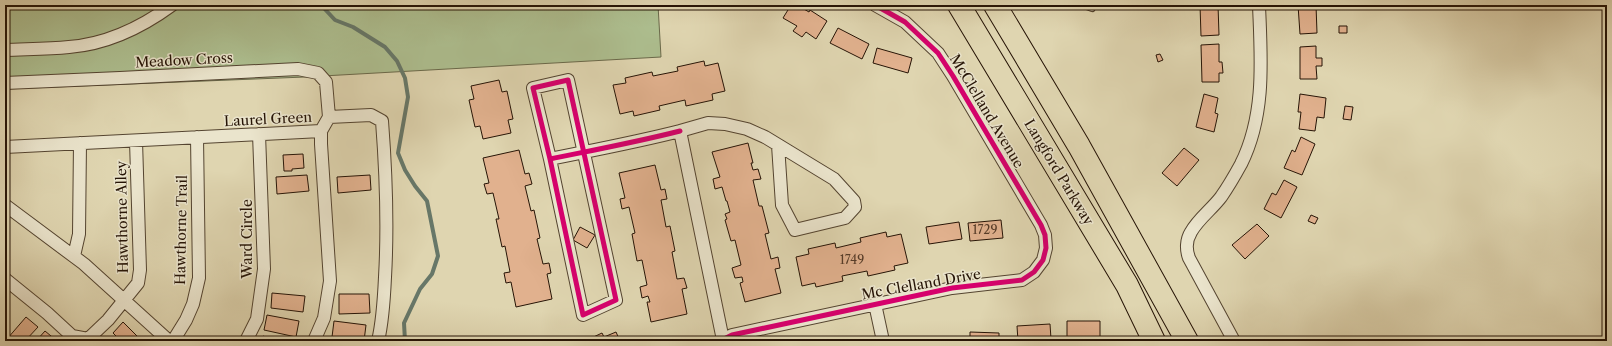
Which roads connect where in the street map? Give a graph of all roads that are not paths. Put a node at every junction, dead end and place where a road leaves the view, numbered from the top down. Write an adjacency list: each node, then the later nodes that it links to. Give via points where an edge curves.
1 (172, 5): 8 (street, via 127,32 99,42 70,47)
2 (875, 5): 21 (street, McClelland Avenue, via 905,22 938,54)
3 (959, 5): 35 (highway, Langford Parkway, via 1126,285)
4 (995, 5): 27 (highway, Langford Parkway, via 1079,146)
5 (1084, 5): 7 (lane)
6 (1259, 5): 36 (street, via 1261,94 1254,129 1242,163 1222,196 1190,233 1186,249)
7 (1092, 8)
8 (5, 50)
9 (5, 83): 10 (street, Meadow Cross, via 298,69 318,73 326,82)
10 (329, 117): 11 (street); 33 (street, via 371,115 382,121 387,245 383,321)
11 (321, 131): 13 (street, Laurel Green); 32 (street, Laurel Green, via 330,281 324,318)
12 (680, 131): 17 (street, via 708,124 725,124 747,129); 19 (street); 28 (street)
13 (259, 134): 14 (street, Laurel Green); 31 (street, Ward Circle, via 264,269 257,319)
14 (197, 137): 15 (street, Laurel Green); 30 (street, Hawthorne Trail, via 199,278 191,309)
15 (136, 141): 16 (street, Laurel Green); 25 (street, Hawthorne Alley, via 140,270 138,283)
16 (80, 143): 18 (street, Laurel Green); 23 (street, via 79,234)
17 (778, 145): 17 (street, via 834,179 854,200 855,207 845,218 795,230 782,205)
18 (5, 147)
19 (585, 152): 20 (street); 20 (street, via 568,80 533,88); 20 (street, via 616,300 583,315)
20 (550, 159)
21 (1020, 188): 26 (street, Mc Clelland Drive, via 1045,235 1046,248 1043,260 1034,272 1022,280 952,288)
22 (5, 205): 23 (street)
23 (74, 256): 25 (street)
24 (5, 279): 25 (street, Hawthorne Alley, via 72,336 88,338 108,320)
25 (124, 300): 29 (street)
26 (875, 304): 28 (street, Mc Clelland Drive, via 732,335); 34 (street)
27 (1186, 337)
28 (721, 340)
29 (169, 341)
30 (173, 341)
31 (246, 341)
32 (314, 341)
33 (378, 341)
34 (883, 341)
35 (1154, 341)
36 (1234, 341)

